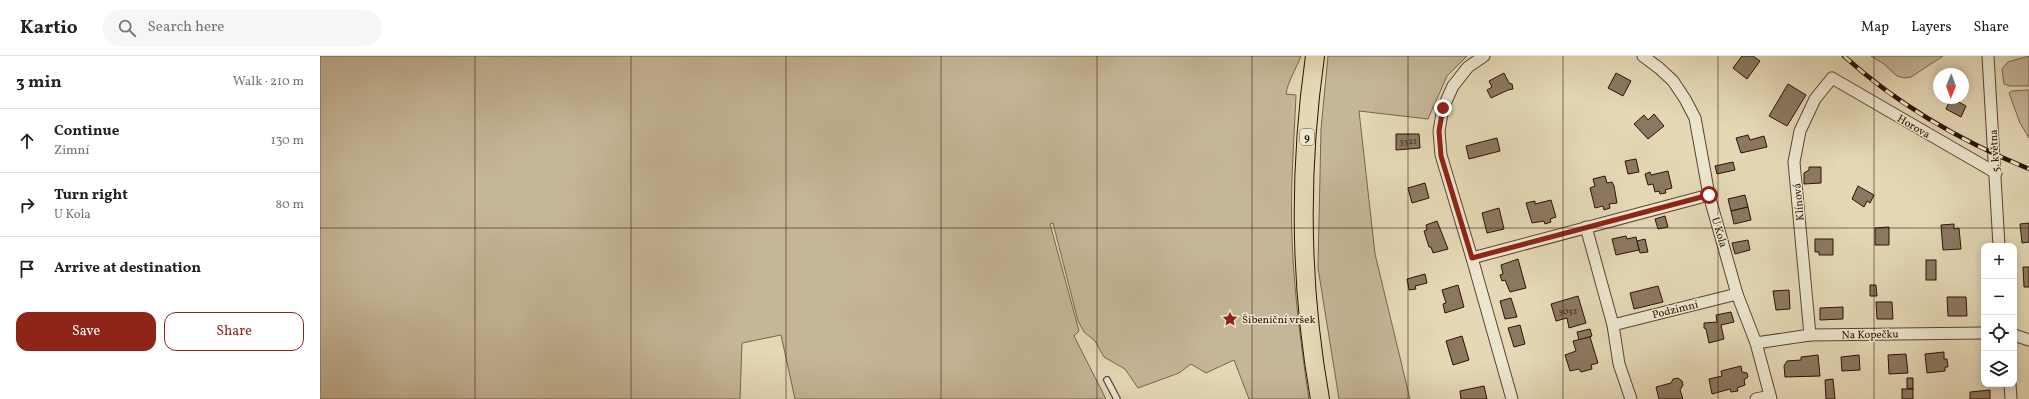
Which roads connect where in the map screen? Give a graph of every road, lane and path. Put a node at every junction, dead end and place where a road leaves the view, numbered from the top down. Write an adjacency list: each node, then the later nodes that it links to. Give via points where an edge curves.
1 (1315, 56): 22 (main road, 9, via 1305,165 1305,232 1309,315)
2 (1484, 56): 10 (street, via 1468,68 1453,86 1443,108 1439,131 1441,156)
3 (1643, 56): 7 (street, U Kola, via 1672,81 1695,118)
4 (1988, 56): 6 (street, 5. května)
5 (1832, 78): 6 (street, Horova); 14 (street, Klínová, via 1815,99 1800,131 1794,162)
6 (1996, 173): 9 (street, 5. května)
7 (1709, 195): 8 (street); 11 (street, U Kola)
8 (1586, 227): 10 (street); 12 (street)
9 (1999, 243)
10 (1472, 258): 23 (street)
11 (1737, 294): 12 (street, Podzimní); 17 (street, U Kola)
12 (1613, 325): 24 (street)
13 (1981, 333): 14 (street, Na Kopečku)
14 (1810, 335): 17 (street, Na Kopečku)
15 (2017, 336): 16 (street)
16 (2029, 340)
17 (1756, 343): 20 (street, U Kola)
18 (1107, 380): 21 (lane)
19 (2010, 387): 26 (street)
20 (1771, 397): 25 (street)
21 (1117, 399)
22 (1320, 399)
23 (1512, 399)
24 (1630, 399)
25 (1756, 399)
26 (2011, 399)

